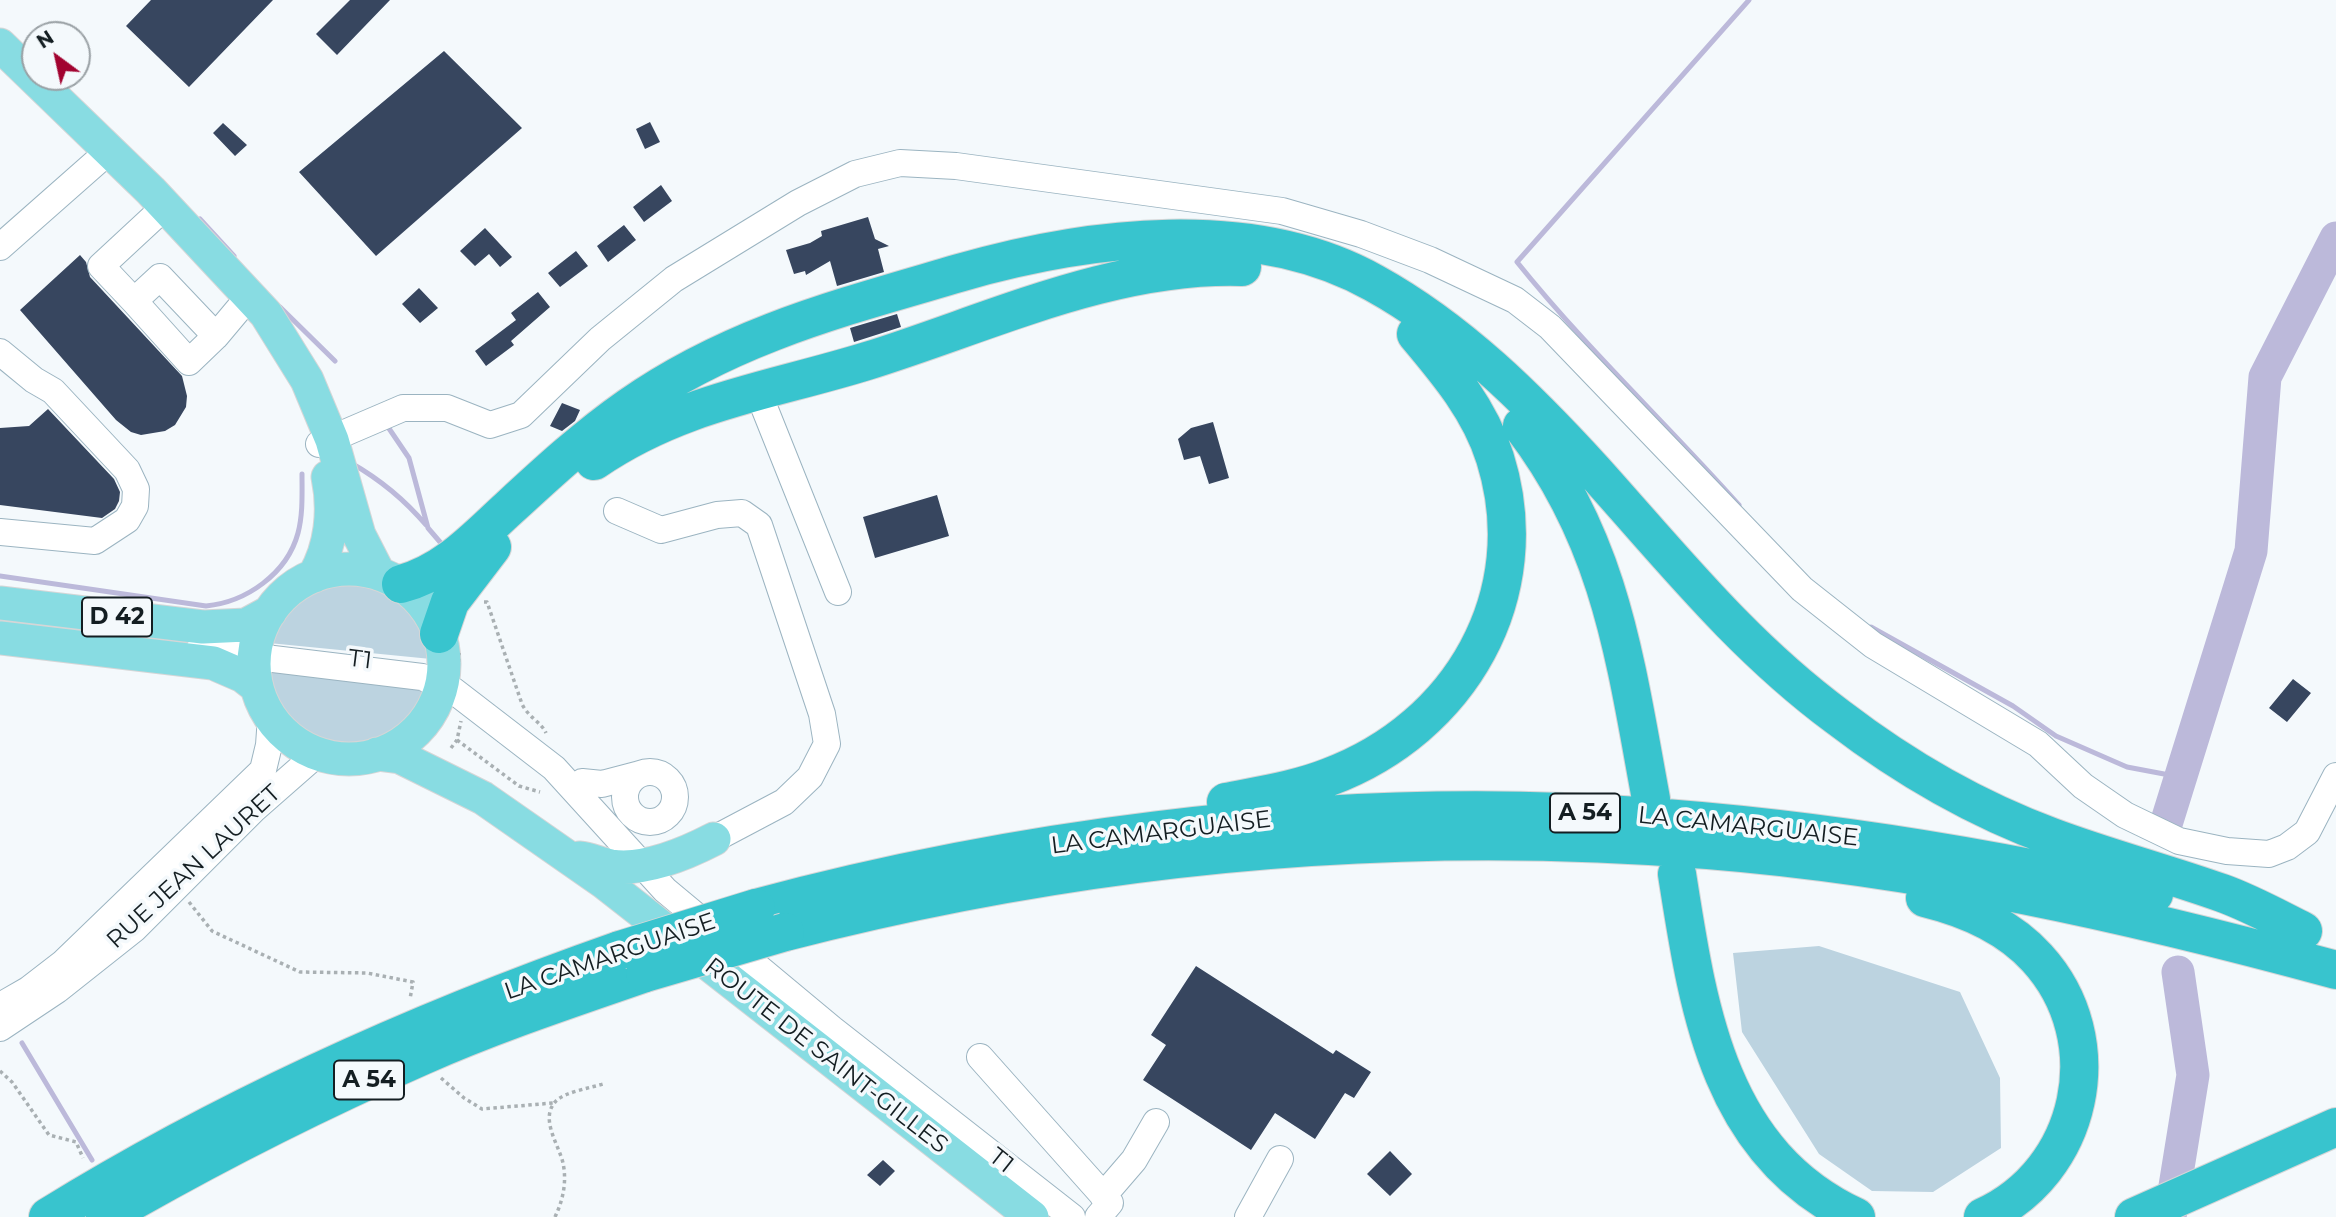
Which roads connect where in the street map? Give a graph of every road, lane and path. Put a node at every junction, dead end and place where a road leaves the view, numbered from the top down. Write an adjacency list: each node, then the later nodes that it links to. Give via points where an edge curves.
1 (0, 45): 3 (main road)
2 (0, 63): 3 (main road)
3 (105, 155): 4 (main road); 5 (street); 13 (main road, via 266,314 307,380)
4 (156, 215): 6 (street, via 101,266); 7 (main road)
5 (0, 247)
6 (134, 301): 9 (street, via 160,277); 9 (street, via 189,362)
7 (242, 305): 9 (street); 13 (main road, via 279,355)
8 (1416, 334): 11 (highway, via 1344,293 1304,279 1244,267 1199,265 1067,294); 12 (highway, via 1474,374 1499,399 1538,447 1573,502 1614,611 1658,799 1639,659 1617,571 1588,502); 48 (highway, via 1458,386 1485,431 1500,479 1507,534 1500,588 1486,634 1466,671 1436,709 1383,751 1303,787 1013,840)
9 (216, 336)
10 (0, 352): 15 (street, via 53,391 127,470 136,489 128,520 95,541)
11 (758, 392): 18 (street); 24 (highway, via 657,424 563,484 506,530 482,559 450,601)
12 (1523, 400): 17 (highway, via 1478,353 1426,314 1369,279 1301,254 1237,241 1160,239 1052,250 961,272 779,328 699,362 573,450 466,549 423,579); 51 (highway, via 1592,469 1748,642 1886,752 1981,805 2049,836 2228,895)
13 (326, 442): 16 (main road, via 331,512 326,556); 17 (main road, via 359,535); 38 (street, via 403,408 447,408 490,425 521,415 600,339 674,279 798,202 855,174 900,163 957,166 1283,211 1373,238 1515,300 1550,327 1802,589 1873,645 2038,744 2082,786 2124,815 2179,841 2269,854 2307,832)
14 (617, 511): 44 (street, via 661,530 742,513 759,525 822,714 827,744 810,777 784,802)
15 (0, 532)
16 (314, 576): 17 (main road, via 342,569); 21 (main road, via 293,587)
17 (390, 579): 24 (main road, via 420,601)
18 (838, 593)
19 (0, 603): 21 (main road, D 42, via 203,627 246,625)
20 (475, 603): 31 (path, via 487,602 522,704)
21 (270, 612): 26 (main road)
22 (0, 614): 26 (street, T1 / T1)
23 (0, 625): 26 (street, T1 / T1)
24 (439, 634): 27 (main road)
25 (0, 638): 26 (main road, D 42, via 213,663)
26 (256, 663): 27 (street, T1 / T1, via 424,668); 29 (main road)
27 (442, 679): 30 (main road); 36 (street, T1 / T1); 39 (street, T1 / T1)
28 (458, 712): 32 (path)
29 (271, 717): 34 (main road, via 291,739); 55 (street, RUE JEAN LAURET, via 263,770 63,963)
30 (424, 721): 35 (main road, via 403,741); 41 (main road, ROUTE DE SAINT-GILLES, via 428,741)
31 (548, 738)
32 (457, 740): 33 (path); 40 (path, via 519,786)
33 (452, 748)
34 (318, 753): 35 (main road, via 353,758); 49 (street, RUE JEAN LAURET)
35 (377, 754): 41 (main road, ROUTE DE SAINT-GILLES, via 400,757)
36 (554, 768): 43 (street); 47 (street, T1 / T1)
37 (640, 774): 39 (street, via 602,784); 42 (street, via 656,773 670,782 675,798); 42 (street, via 625,793 628,809 647,822)
38 (2336, 776)
39 (582, 782): 43 (street, T1 / T1)
40 (540, 792)
41 (483, 798): 46 (main road, ROUTE DE SAINT-GILLES)
42 (663, 819): 43 (street, via 650,835 641,837)
43 (626, 829): 47 (street, T1 / T1)
44 (714, 839): 47 (main road, via 690,851)
45 (1710, 850): 50 (highway, LA CAMARGUAISE / A 54, via 1461,839 1309,846 1189,856); 53 (highway, LA CAMARGUAISE / A 54, via 1892,873 2059,902); 75 (highway, via 1741,868 1908,894 1962,909 2020,942 2050,975 2070,1014 2081,1056 2072,1122 2037,1180)
46 (565, 855): 47 (main road, via 614,867); 70 (main road, ROUTE DE SAINT-GILLES)
47 (639, 864): 71 (street, T1 / T1, via 664,890 832,1029)
48 (861, 880): 50 (highway, LA CAMARGUAISE / A 54); 51 (highway, LA CAMARGUAISE / A 54, via 1053,846 1255,820 1401,812 1562,812 1870,839 2071,875)
49 (178, 886): 54 (path, via 212,931 243,948 300,972 367,973 413,982); 56 (street, RUE JEAN LAURET, via 134,929)
50 (771, 920): 52 (highway, LA CAMARGUAISE / A 54, bridge)
51 (2320, 936)
52 (632, 961): 67 (highway, LA CAMARGUAISE / A 54, via 515,987 320,1069 160,1151); 68 (highway, LA CAMARGUAISE / A 54, via 524,1015 412,1060 266,1129)
53 (2336, 970)
54 (410, 999)
55 (0, 1006)
56 (0, 1028)
57 (980, 1057): 66 (street)
58 (0, 1071): 64 (path, via 48,1135 76,1142)
59 (440, 1078): 61 (path, via 482,1109)
60 (603, 1084): 61 (path)
61 (555, 1103): 69 (path, via 550,1110 552,1136 563,1164 564,1198)
62 (1156, 1122): 66 (street)
63 (2336, 1127): 76 (highway)
64 (83, 1158)
65 (1280, 1159): 72 (street)
66 (1109, 1208)
67 (48, 1217)
68 (105, 1217)
69 (555, 1217)
70 (1032, 1217)
71 (1072, 1217)
72 (1248, 1217)
73 (1824, 1217): 74 (highway, via 1772,1177 1742,1141 1715,1093 1690,1018 1670,873 1712,1048 1733,1097 1764,1146 1801,1184)
74 (1857, 1217)
75 (1983, 1217)
76 (2135, 1217)

